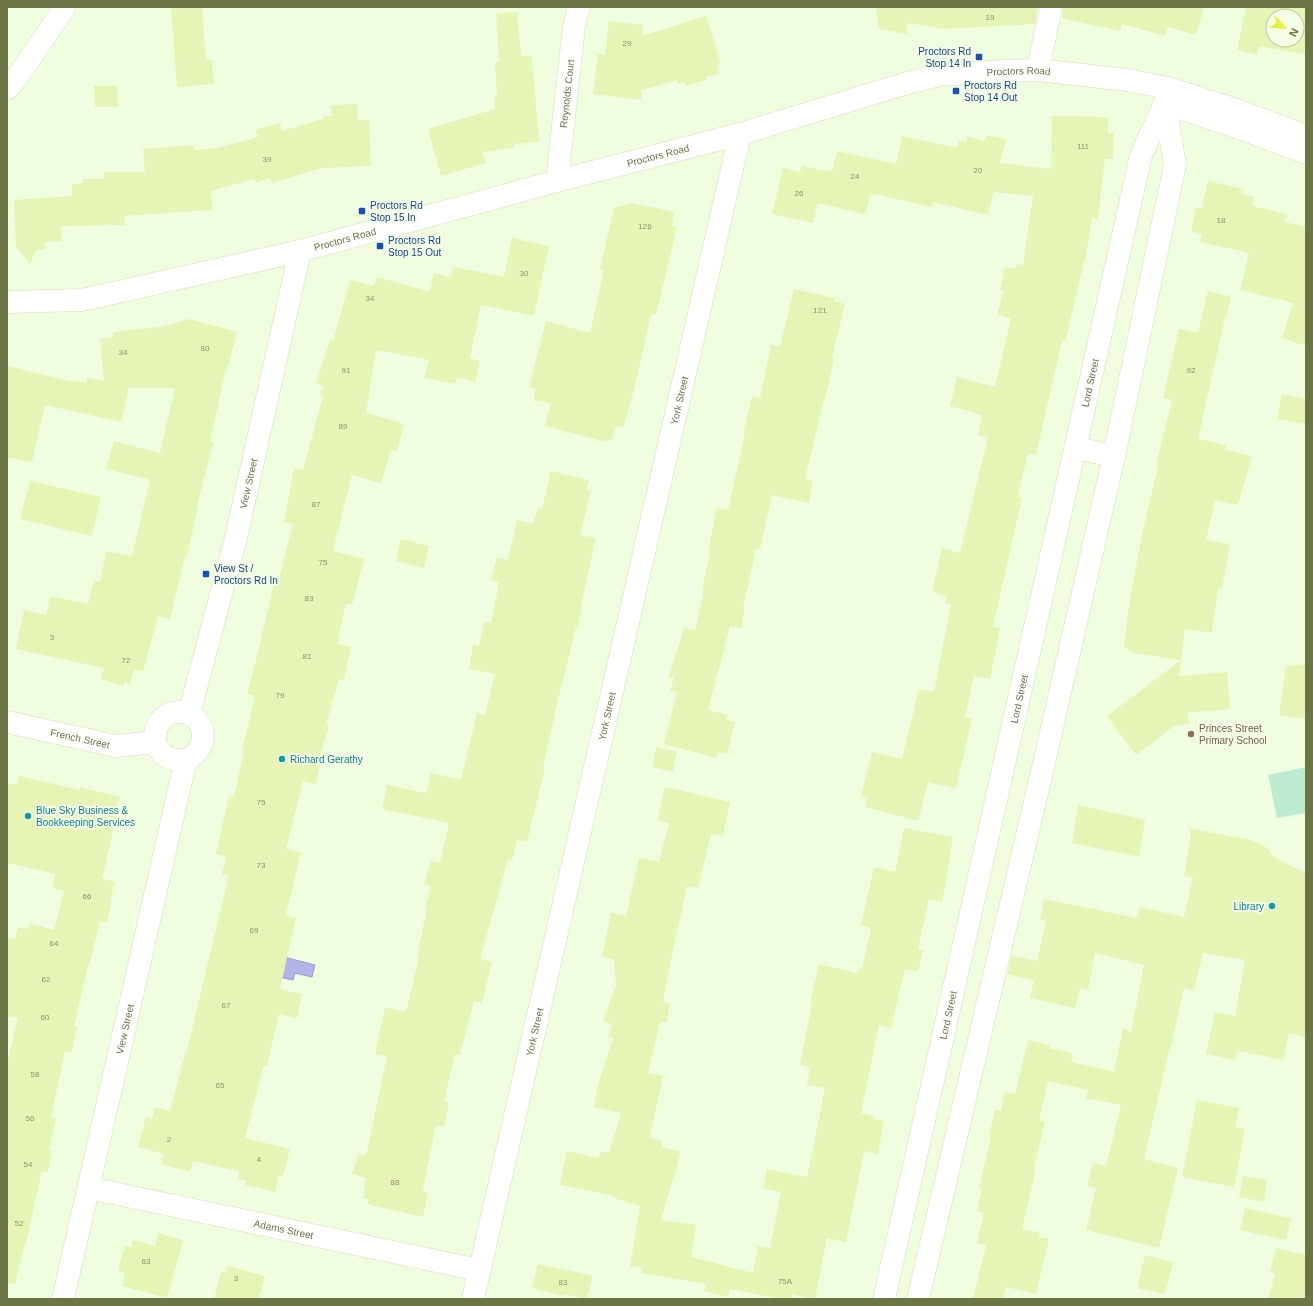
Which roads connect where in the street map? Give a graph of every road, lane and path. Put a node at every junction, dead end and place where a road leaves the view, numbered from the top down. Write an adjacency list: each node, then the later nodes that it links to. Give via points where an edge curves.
1 (65, 7): 5 (street)
2 (579, 7): 10 (street, Reynolds Court, via 574,26)
3 (1051, 7): 4 (street)
4 (1038, 70): 6 (street, Proctors Road, via 1127,80); 7 (street, Proctors Road, via 939,75)
5 (7, 89)
6 (1167, 96): 8 (street, Proctors Road, via 1237,110); 9 (street, Proctors Road, via 1242,129); 13 (street, Lord Street, via 1141,156); 14 (street, via 1175,165)
7 (740, 134): 10 (street, Proctors Road); 20 (street, York Street)
8 (1306, 136)
9 (1306, 153)
10 (557, 181): 11 (street, Proctors Road)
11 (300, 251): 12 (street, Proctors Road, via 82,300); 15 (street, View Street, via 235,542)
12 (7, 302)
13 (1076, 448): 14 (street); 23 (street, Lord Street)
14 (1114, 456): 24 (street)
15 (189, 714): 17 (street, via 174,712 167,715 156,726); 18 (street, via 200,724 203,738 198,752)
16 (7, 722): 17 (street, French Street, via 116,746)
17 (155, 742): 18 (street, via 163,755 178,761)
18 (186, 760): 19 (street, View Street)
19 (88, 1188): 20 (street, Adams Street); 21 (street, View Street)
20 (479, 1270): 22 (street, York Street)
21 (63, 1299)
22 (473, 1299)
23 (884, 1299)
24 (918, 1299)

